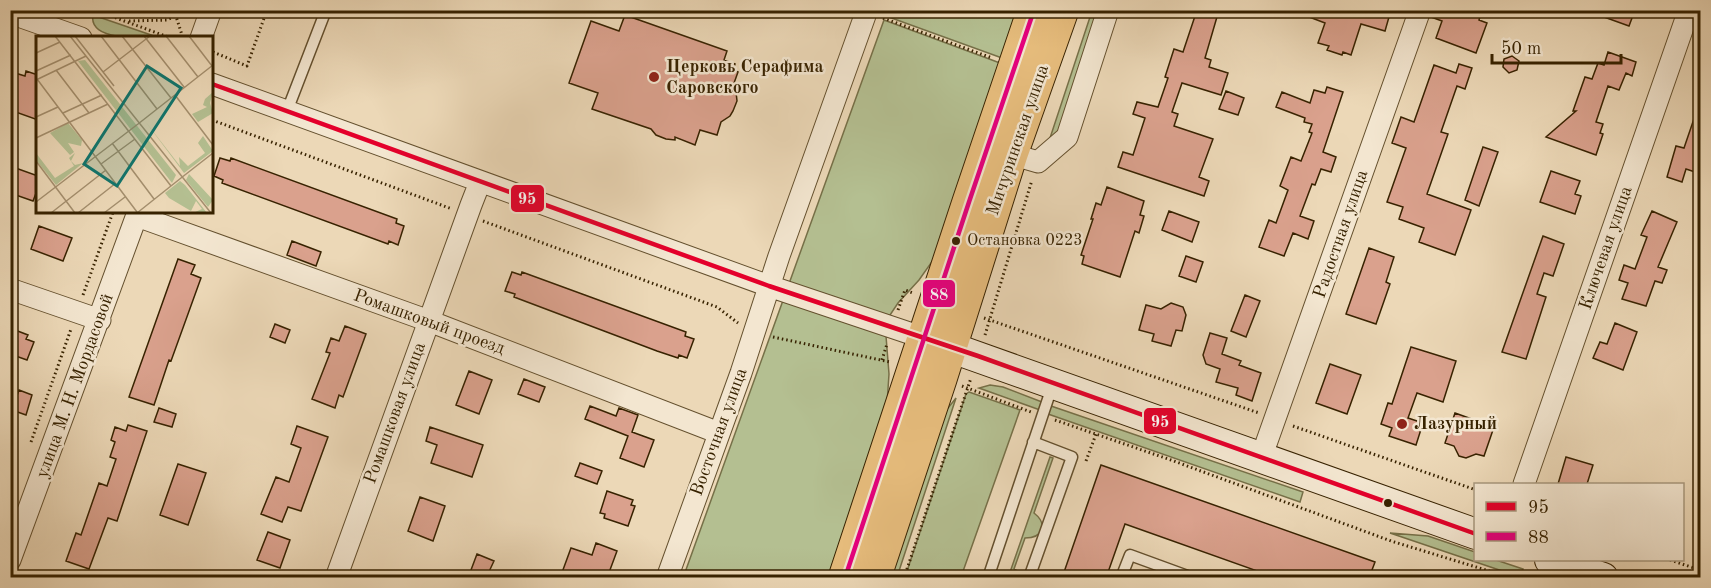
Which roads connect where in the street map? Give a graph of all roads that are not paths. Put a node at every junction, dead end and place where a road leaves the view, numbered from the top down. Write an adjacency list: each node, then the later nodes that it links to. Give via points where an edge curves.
1 (211, 10): 11 (street)
2 (326, 10): 13 (lane)
3 (1034, 10): 19 (main road, Мичуринская улица)
4 (1062, 10): 14 (main road, Мичуринская улица)
5 (1108, 10): 14 (street, via 1067,137)
6 (1420, 10): 27 (street, Радостная улица)
7 (1689, 10): 28 (street, Ключевая улица)
8 (867, 11): 17 (street, Восточная улица)
9 (10, 12): 10 (street)
10 (76, 36)
11 (193, 36)
12 (213, 84): 13 (street)
13 (287, 111): 15 (street)
14 (1025, 158): 19 (main road, Мичуринская улица)
15 (480, 182): 17 (street); 21 (street, Ромашковая улица)
16 (138, 214): 20 (street, улица М. Н. Мордасовой); 21 (street, Ромашковый проезд)
17 (769, 286): 22 (street); 25 (street, Восточная улица)
18 (10, 289): 20 (street)
19 (962, 311): 22 (main road, Мичуринская улица)
20 (100, 320): 30 (street, улица М. Н. Мордасовой)
21 (429, 321): 25 (street, Ромашковый проезд); 32 (street, Ромашковая улица)
22 (951, 347): 23 (main road, Мичуринская улица); 24 (main road)
23 (940, 379): 34 (main road, Мичуринская улица); 35 (main road, Мичуринская улица)
24 (1053, 384): 26 (lane); 27 (main road)
25 (719, 433): 33 (street, Восточная улица)
26 (1033, 442): 36 (lane); 37 (lane, via 1072,457)
27 (1262, 458): 29 (main road)
28 (1524, 483)
29 (1474, 533)
30 (12, 550)
31 (1563, 568): 40 (main road)
32 (336, 578)
33 (667, 578)
34 (845, 578)
35 (874, 578)
36 (988, 578)
37 (1029, 578)
38 (1121, 578): 39 (lane, via 1130,555)
39 (1193, 578)
40 (1603, 578)

